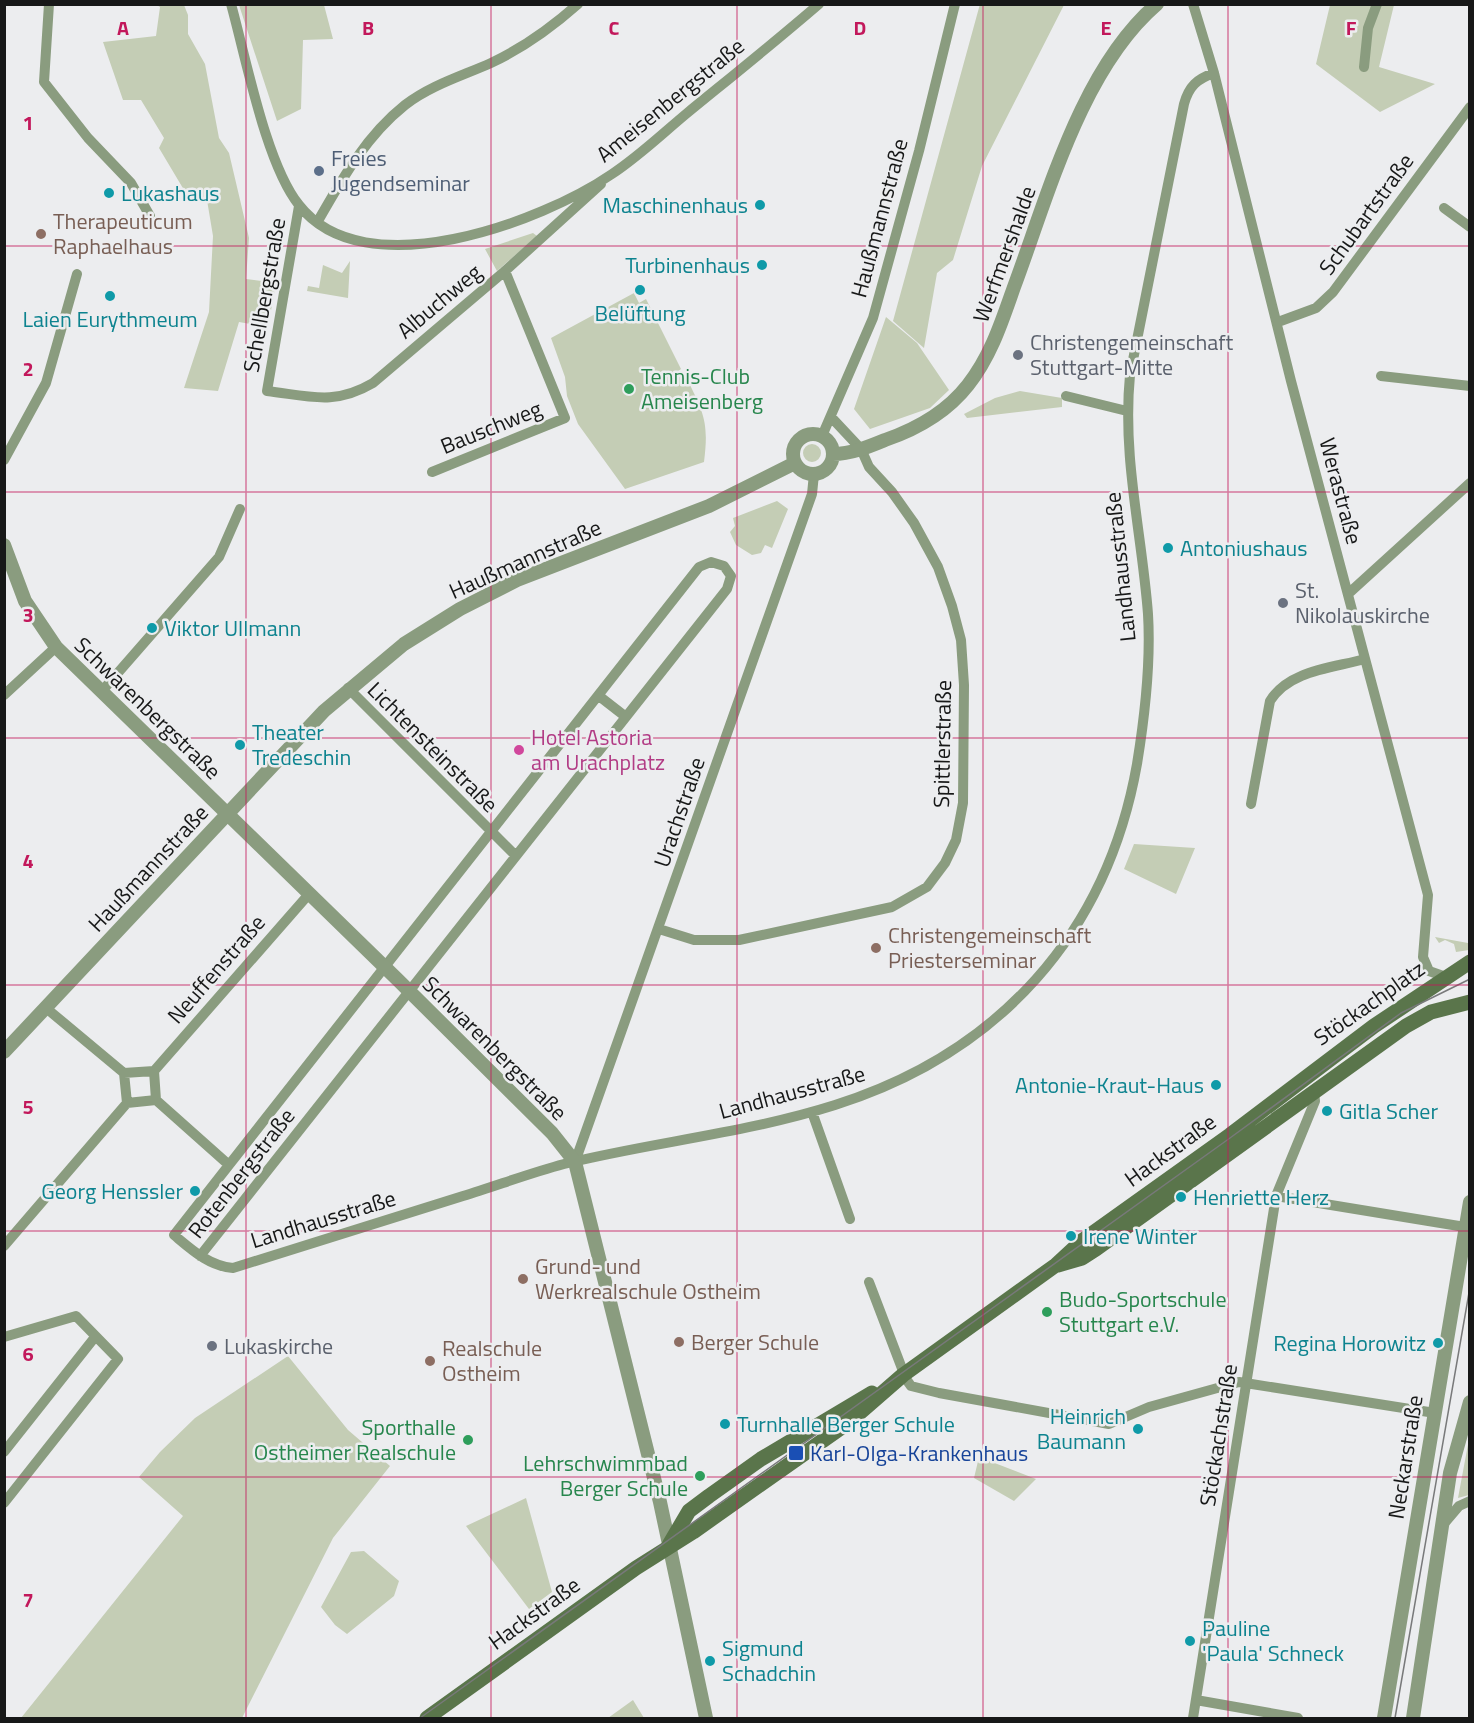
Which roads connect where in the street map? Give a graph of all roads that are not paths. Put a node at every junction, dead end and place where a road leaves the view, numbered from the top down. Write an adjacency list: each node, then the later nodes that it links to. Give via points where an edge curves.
1 (49, 4): 15 (street, via 44,82 88,138 131,183)
2 (231, 4): 13 (street, Ameisenbergstraße, via 270,140 283,178)
3 (578, 4): 16 (street, Schellbergstraße, via 523,47 437,85 405,105 374,135 345,173)
4 (819, 4): 12 (street, Ameisenbergstraße)
5 (956, 4): 26 (street, Haußmannstraße, via 873,318)
6 (1156, 4): 28 (street, Werfmershalde, via 1133,29 1085,100 1001,324 978,371 950,404 932,418)
7 (1193, 4): 10 (street, Werastraße)
8 (1377, 4): 9 (street, via 1368,28)
9 (1364, 67)
10 (1214, 73): 20 (street, Werastraße); 25 (street, Landhausstraße, via 1198,78 1186,94 1137,336)
11 (1470, 107): 20 (street, Schubartstraße, via 1333,292 1316,308)
12 (612, 174): 16 (street, Ameisenbergstraße, via 533,215 459,238 410,246 367,245 337,235); 18 (street, Albuchweg)
13 (299, 206): 16 (street, Ameisenbergstraße); 23 (street, Schellbergstraße)
14 (1444, 208): 17 (street)
15 (150, 216)
16 (318, 221)
17 (1470, 227)
18 (505, 271): 23 (street, Albuchweg, via 373,383 354,394 333,399); 32 (street, Bauschweg, via 565,418)
19 (76, 274): 30 (street, via 46,383)
20 (1278, 322): 37 (street, Werastraße)
21 (1381, 376): 22 (street)
22 (1470, 386)
23 (267, 391)
24 (1066, 396): 25 (street)
25 (1126, 411): 64 (street, Landhausstraße, via 1130,479 1148,613 1148,659 1136,768 1108,868 1065,944 1004,1013 954,1050 909,1076)
26 (831, 417): 27 (street, Haußmannstraße); 28 (street, Spittlerstraße)
27 (822, 436): 29 (street, via 830,443); 31 (street, via 801,438 793,449)
28 (861, 449): 29 (street, Werfmershalde); 50 (street, Spittlerstraße, via 869,467 904,509 930,552 957,624 964,685 963,803 951,853 919,893 876,912 729,940 694,940)
29 (833, 454): 33 (street, via 827,467)
30 (4, 460)
31 (795, 463): 33 (street); 40 (street, Haußmannstraße, via 709,506 492,592 404,644)
32 (432, 472)
33 (814, 474): 50 (street, Urachstraße, via 812,494)
34 (1470, 483): 37 (street)
35 (240, 509): 41 (street, via 219,557)
36 (4, 545): 38 (street, Schwarenbergstraße, via 25,601)
37 (1348, 594): 39 (street, Werastraße)
38 (56, 647): 41 (street, Schwarenbergstraße); 42 (street)
39 (1365, 659): 45 (street, via 1294,678 1275,692 1270,701); 53 (street, Werastraße, via 1429,901 1423,957 1429,971)
40 (348, 688): 46 (street, Haußmannstraße); 47 (street, Lichtensteinstraße)
41 (102, 691): 46 (street, Schwarenbergstraße)
42 (4, 695)
43 (600, 696): 44 (street); 44 (street, Rotenbergstraße, via 699,567 711,562 724,567 731,576 727,589); 47 (street, Rotenbergstraße)
44 (626, 717): 48 (street, Rotenbergstraße)
45 (1251, 804)
46 (227, 814): 49 (street, Schwarenbergstraße); 56 (street, Haußmannstraße)
47 (492, 833): 48 (street); 52 (street, Rotenbergstraße)
48 (516, 856): 54 (street, Rotenbergstraße)
49 (309, 894): 52 (street, Schwarenbergstraße); 58 (street, Neuffenstraße)
50 (658, 929): 65 (street, Urachstraße)
51 (1470, 962): 53 (main road, Stöckachplatz)
52 (385, 968): 54 (street, Schwarenbergstraße); 66 (street, Rotenbergstraße)
53 (1446, 977): 60 (main road, Stöckachplatz)
54 (409, 992): 65 (street, Schwarenbergstraße, via 552,1133); 72 (street, Rotenbergstraße)
55 (1470, 1002): 61 (main road, Hackstraße, via 1431,1012 1406,1026)
56 (46, 1008): 57 (street, Haußmannstraße); 59 (street)
57 (4, 1052)
58 (154, 1071): 59 (street); 62 (street)
59 (124, 1073): 63 (street)
60 (1296, 1084): 61 (main road); 73 (main road, Hackstraße, via 1083,1240)
61 (1314, 1093): 67 (street, Stöckachstraße, via 1315,1101); 73 (main road, Hackstraße, via 1096,1249 1082,1258)
62 (156, 1100): 63 (street); 66 (street)
63 (126, 1103): 71 (street)
64 (812, 1112): 65 (street, Landhausstraße); 69 (street)
65 (575, 1162): 72 (street, Landhausstraße, via 233,1268 219,1267); 85 (street, Schwarenbergstraße)
66 (229, 1165): 72 (street, Rotenbergstraße, via 174,1235)
67 (1276, 1196): 70 (street); 78 (street, Stöckachstraße)
68 (1470, 1202): 70 (street, Neckarstraße)
69 (850, 1219)
70 (1465, 1227): 80 (street, Neckarstraße)
71 (4, 1246)
72 (200, 1256)
73 (1056, 1265): 77 (main road, Hackstraße)
74 (869, 1282): 77 (street)
75 (4, 1337): 76 (street, via 76,1316)
76 (94, 1337): 81 (street); 83 (street, via 118,1359)
77 (905, 1377): 78 (street, via 911,1386 939,1393 1109,1424 1149,1407); 85 (main road, Hackstraße, via 849,1422)
78 (1245, 1382): 80 (street); 86 (street, Stöckachstraße)
79 (1469, 1408): 84 (street, Neckarstraße, via 1450,1473)
80 (1435, 1413): 91 (street, Neckarstraße)
81 (4, 1452)
82 (1470, 1501): 84 (street, via 1459,1506)
83 (4, 1503)
84 (1442, 1526): 92 (street, Neckarstraße)
85 (669, 1545): 87 (main road, Hackstraße); 88 (street, Schwarenbergstraße)
86 (1196, 1700): 89 (street, Stöckachstraße); 90 (street)
87 (427, 1719)
88 (706, 1719)
89 (1193, 1719)
90 (1298, 1719)
91 (1384, 1719)
92 (1413, 1719)

